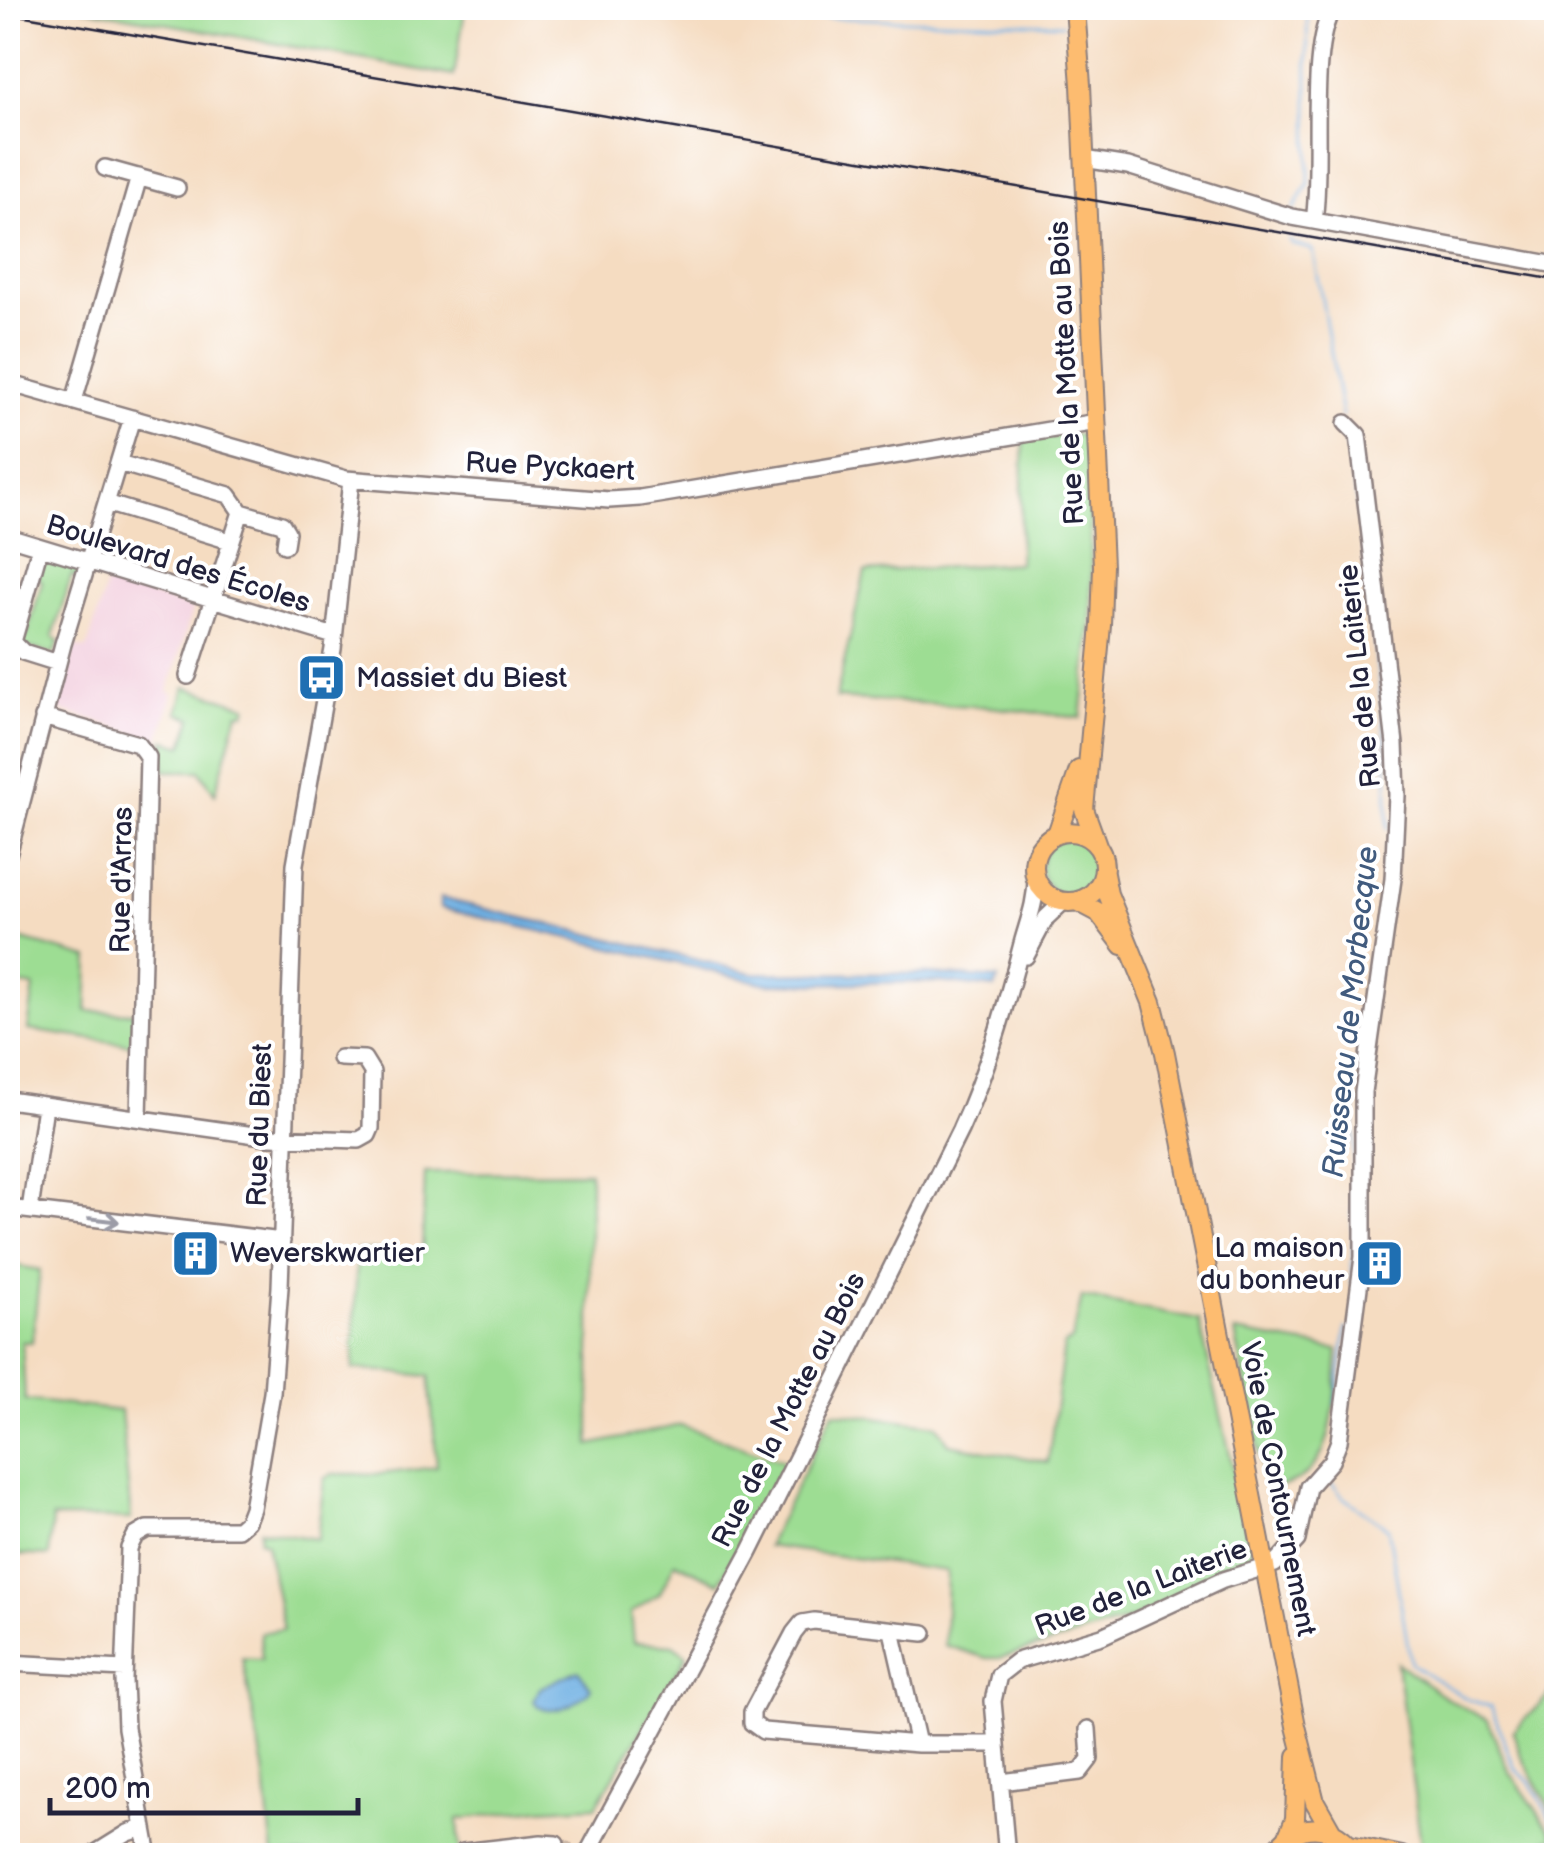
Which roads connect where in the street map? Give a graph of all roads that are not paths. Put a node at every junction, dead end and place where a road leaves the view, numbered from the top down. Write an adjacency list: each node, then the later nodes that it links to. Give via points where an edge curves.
1 (1074, 8): 3 (main road, Rue de la Motte au Bois)
2 (1333, 8): 7 (street, via 1320,43)
3 (1084, 159): 7 (street); 12 (main road, Rue de la Motte au Bois)
4 (105, 168): 5 (street)
5 (138, 177): 6 (street); 10 (street)
6 (178, 188)
7 (1314, 221): 8 (street)
8 (1556, 265)
9 (8, 382): 10 (street, Rue Pyckaert)
10 (74, 401): 11 (street, Rue Pyckaert)
11 (132, 418): 14 (street); 15 (street, Rue Pyckaert)
12 (1097, 422): 15 (street, Rue Pyckaert, via 631,499); 28 (main road, Rue de la Motte au Bois, via 1103,580)
13 (1346, 423): 45 (street, Rue de la Laiterie, via 1358,435 1392,710 1398,795 1390,912 1364,1071 1363,1257 1340,1436 1333,1458 1306,1491 1297,1540)
14 (119, 463): 16 (street); 17 (street, via 229,495)
15 (351, 480): 24 (street, Rue du Biest)
16 (106, 503): 19 (street); 22 (street)
17 (241, 512): 19 (street); 20 (street, via 278,522 287,532)
18 (8, 537): 21 (street, Boulevard des Écoles)
19 (230, 541): 23 (street)
20 (285, 544)
21 (40, 547): 22 (street, Boulevard des Écoles); 25 (street, via 13,642)
22 (88, 562): 23 (street, Boulevard des Écoles); 25 (street)
23 (211, 600): 24 (street, Boulevard des Écoles); 26 (street)
24 (334, 636): 41 (street, Rue du Biest, via 295,864)
25 (58, 663): 27 (street)
26 (188, 676)
27 (44, 716): 31 (street); 40 (street, Rue d'Arras, via 138,744 148,758)
28 (1089, 736): 29 (main road, Rue de la Motte au Bois); 30 (main road, Rue de la Motte au Bois, via 1084,810)
29 (1057, 834): 30 (main road, via 1078,833); 33 (main road, via 1036,854)
30 (1096, 845): 32 (main road)
31 (8, 855)
32 (1104, 874): 34 (main road, via 1094,893); 35 (main road)
33 (1036, 880): 34 (main road, via 1048,896); 36 (street, Rue de la Motte au Bois)
34 (1071, 902): 35 (main road, via 1098,912); 36 (street, Rue de la Motte au Bois, via 1046,918)
35 (1139, 970): 45 (main road, Voie de Contournement, via 1165,1053)
36 (1014, 978): 61 (street, Rue de la Motte au Bois, via 975,1096 942,1169 742,1566)
37 (340, 1058): 41 (street, via 364,1059 372,1068 368,1135)
38 (8, 1100): 39 (street)
39 (45, 1106): 40 (street); 43 (street)
40 (140, 1118): 41 (street)
41 (284, 1138): 44 (street, Rue du Biest)
42 (8, 1208): 43 (street)
43 (30, 1210): 44 (street, one-way to 44)
44 (282, 1240): 49 (street, Rue du Biest, via 273,1384 251,1513 234,1530 152,1528 132,1539)
45 (1266, 1568): 50 (main road, Voie de Contournement); 53 (street, Rue de la Laiterie, via 1007,1667 994,1690)
46 (892, 1631): 47 (street); 52 (street); 52 (street, via 802,1623 751,1720 766,1732)
47 (924, 1633)
48 (8, 1664): 49 (street)
49 (124, 1669): 55 (street, via 126,1728)
50 (1296, 1726): 56 (main road, Voie de Contournement, via 1316,1802); 57 (main road, Voie de Contournement, via 1296,1801)
51 (1088, 1730): 54 (street, via 1090,1760 1080,1772)
52 (918, 1744): 53 (street)
53 (997, 1744): 54 (street, Rue de la Laiterie)
54 (1001, 1782): 64 (street, Rue de la Laiterie)
55 (144, 1828): 62 (street); 63 (street)
56 (1332, 1832): 57 (main road, via 1310,1828); 59 (main road)
57 (1288, 1836): 65 (main road)
58 (556, 1844): 60 (street)
59 (1353, 1850): 66 (main road)
60 (464, 1852)
61 (581, 1855)
62 (91, 1856)
63 (149, 1856)
64 (1007, 1856)
65 (1273, 1856)
66 (1402, 1856)

